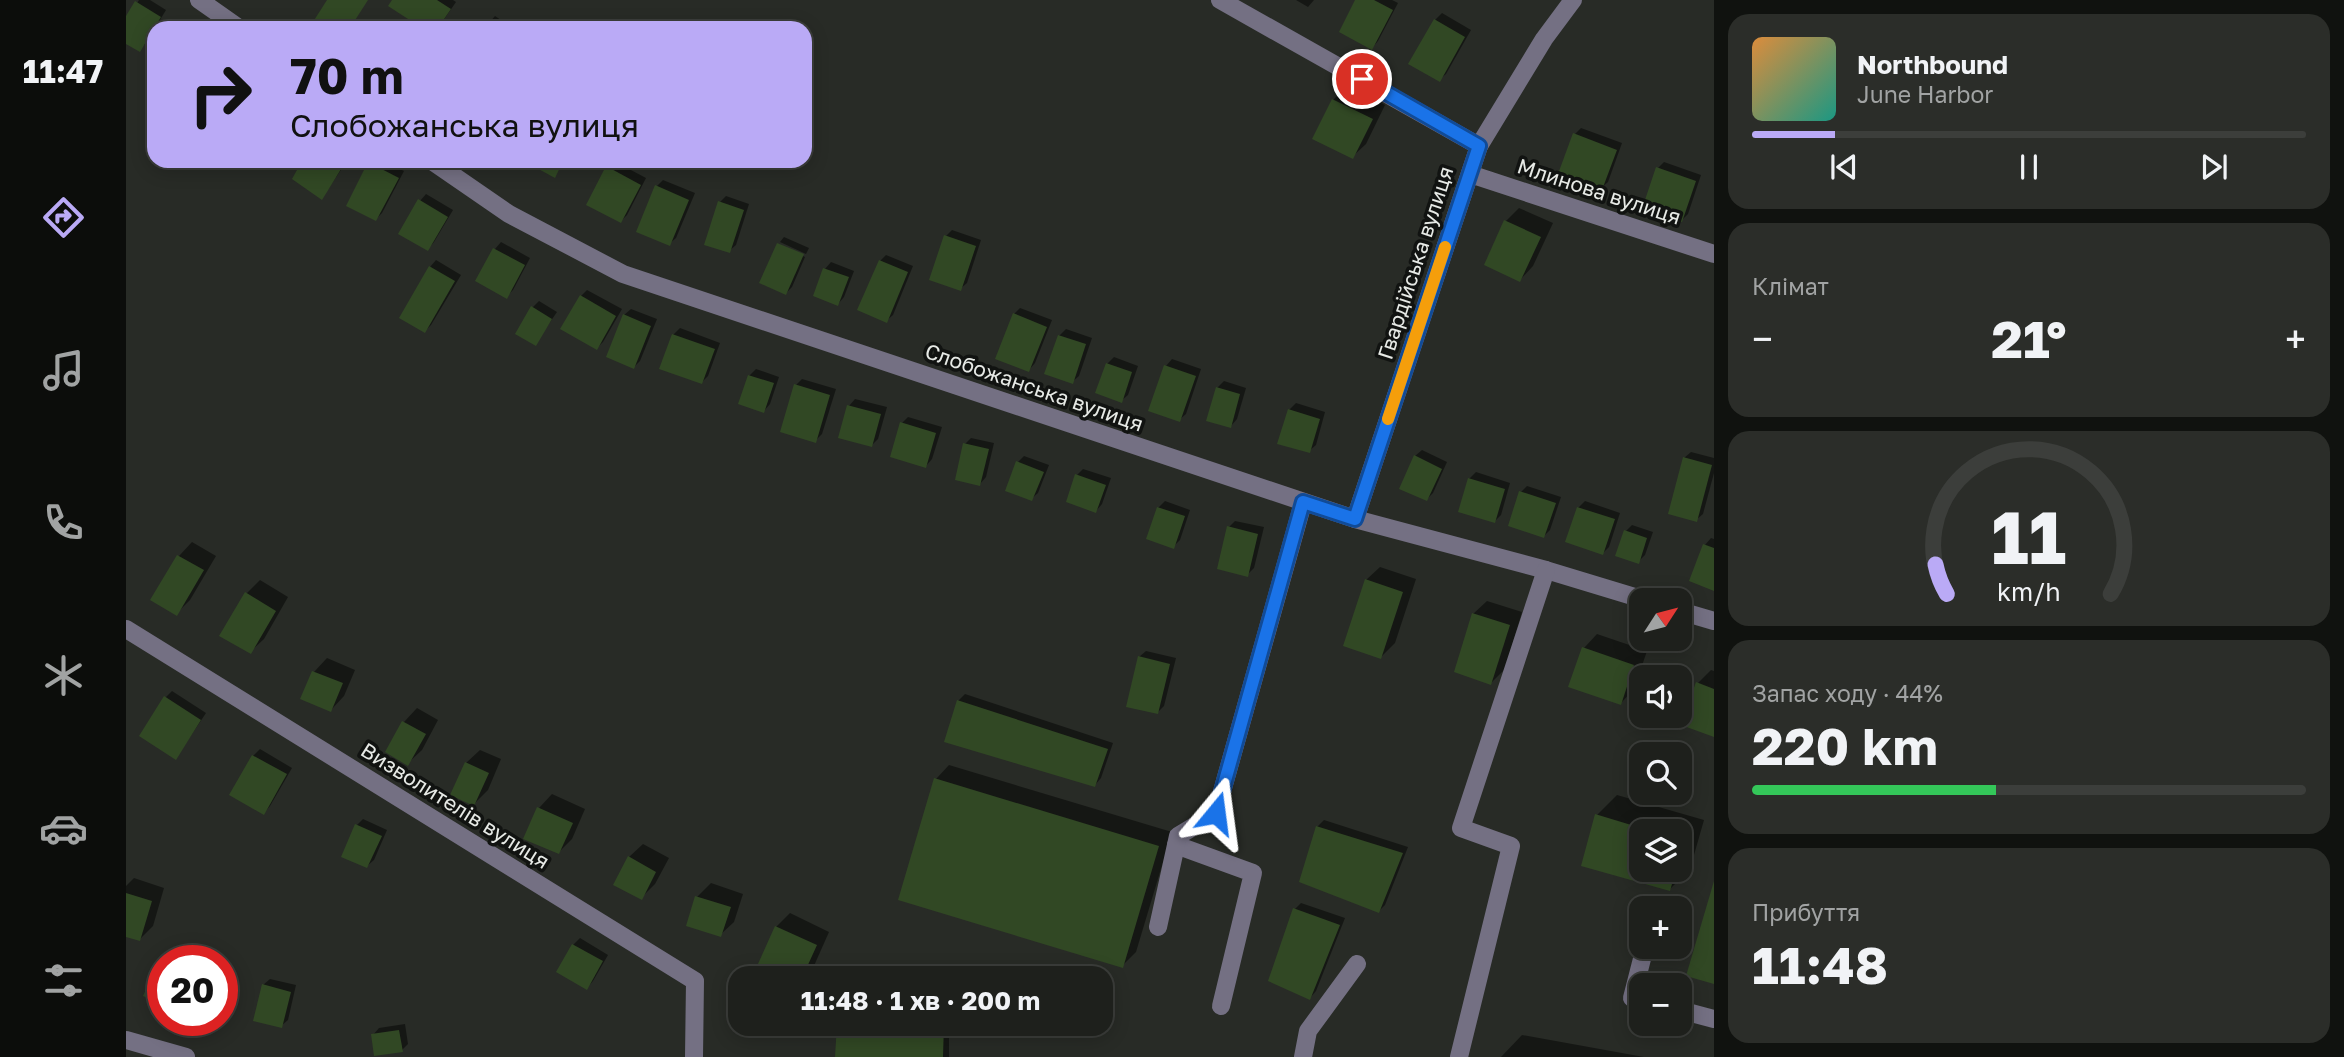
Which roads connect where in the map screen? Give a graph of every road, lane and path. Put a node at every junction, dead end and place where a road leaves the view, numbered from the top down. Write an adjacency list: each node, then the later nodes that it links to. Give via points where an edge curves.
1 (199, 0): 4 (street)
2 (1220, 0): 5 (street)
3 (1573, 0): 5 (street, Гвардійська вулиця)
4 (229, 21)
5 (1479, 146): 7 (street, Гвардійська вулиця)
6 (442, 168): 9 (street, Слобожанська вулиця, via 509,214 624,274)
7 (1470, 174): 8 (street, Млинова вулиця); 10 (street, Гвардійська вулиця)
8 (1714, 254)
9 (1303, 502): 10 (street, Слобожанська вулиця); 16 (street, via 1216,813 1178,836)
10 (1355, 519): 11 (street, Слобожанська вулиця)
11 (1546, 570): 12 (street, Слобожанська вулиця); 26 (street, via 1461,828 1511,846)
12 (1629, 595)
13 (1692, 615): 14 (street)
14 (1714, 621)
15 (126, 629): 24 (street, Визволителів вулиця, via 695,981)
16 (1176, 845): 17 (street); 19 (street, via 1253,873)
17 (1157, 927)
18 (1357, 964): 25 (street, via 1308,1031)
19 (1221, 1006)
20 (1692, 1013): 21 (street)
21 (1714, 1019)
22 (126, 1040): 23 (street)
23 (186, 1057)
24 (695, 1057)
25 (1303, 1057)
26 (1460, 1057)

